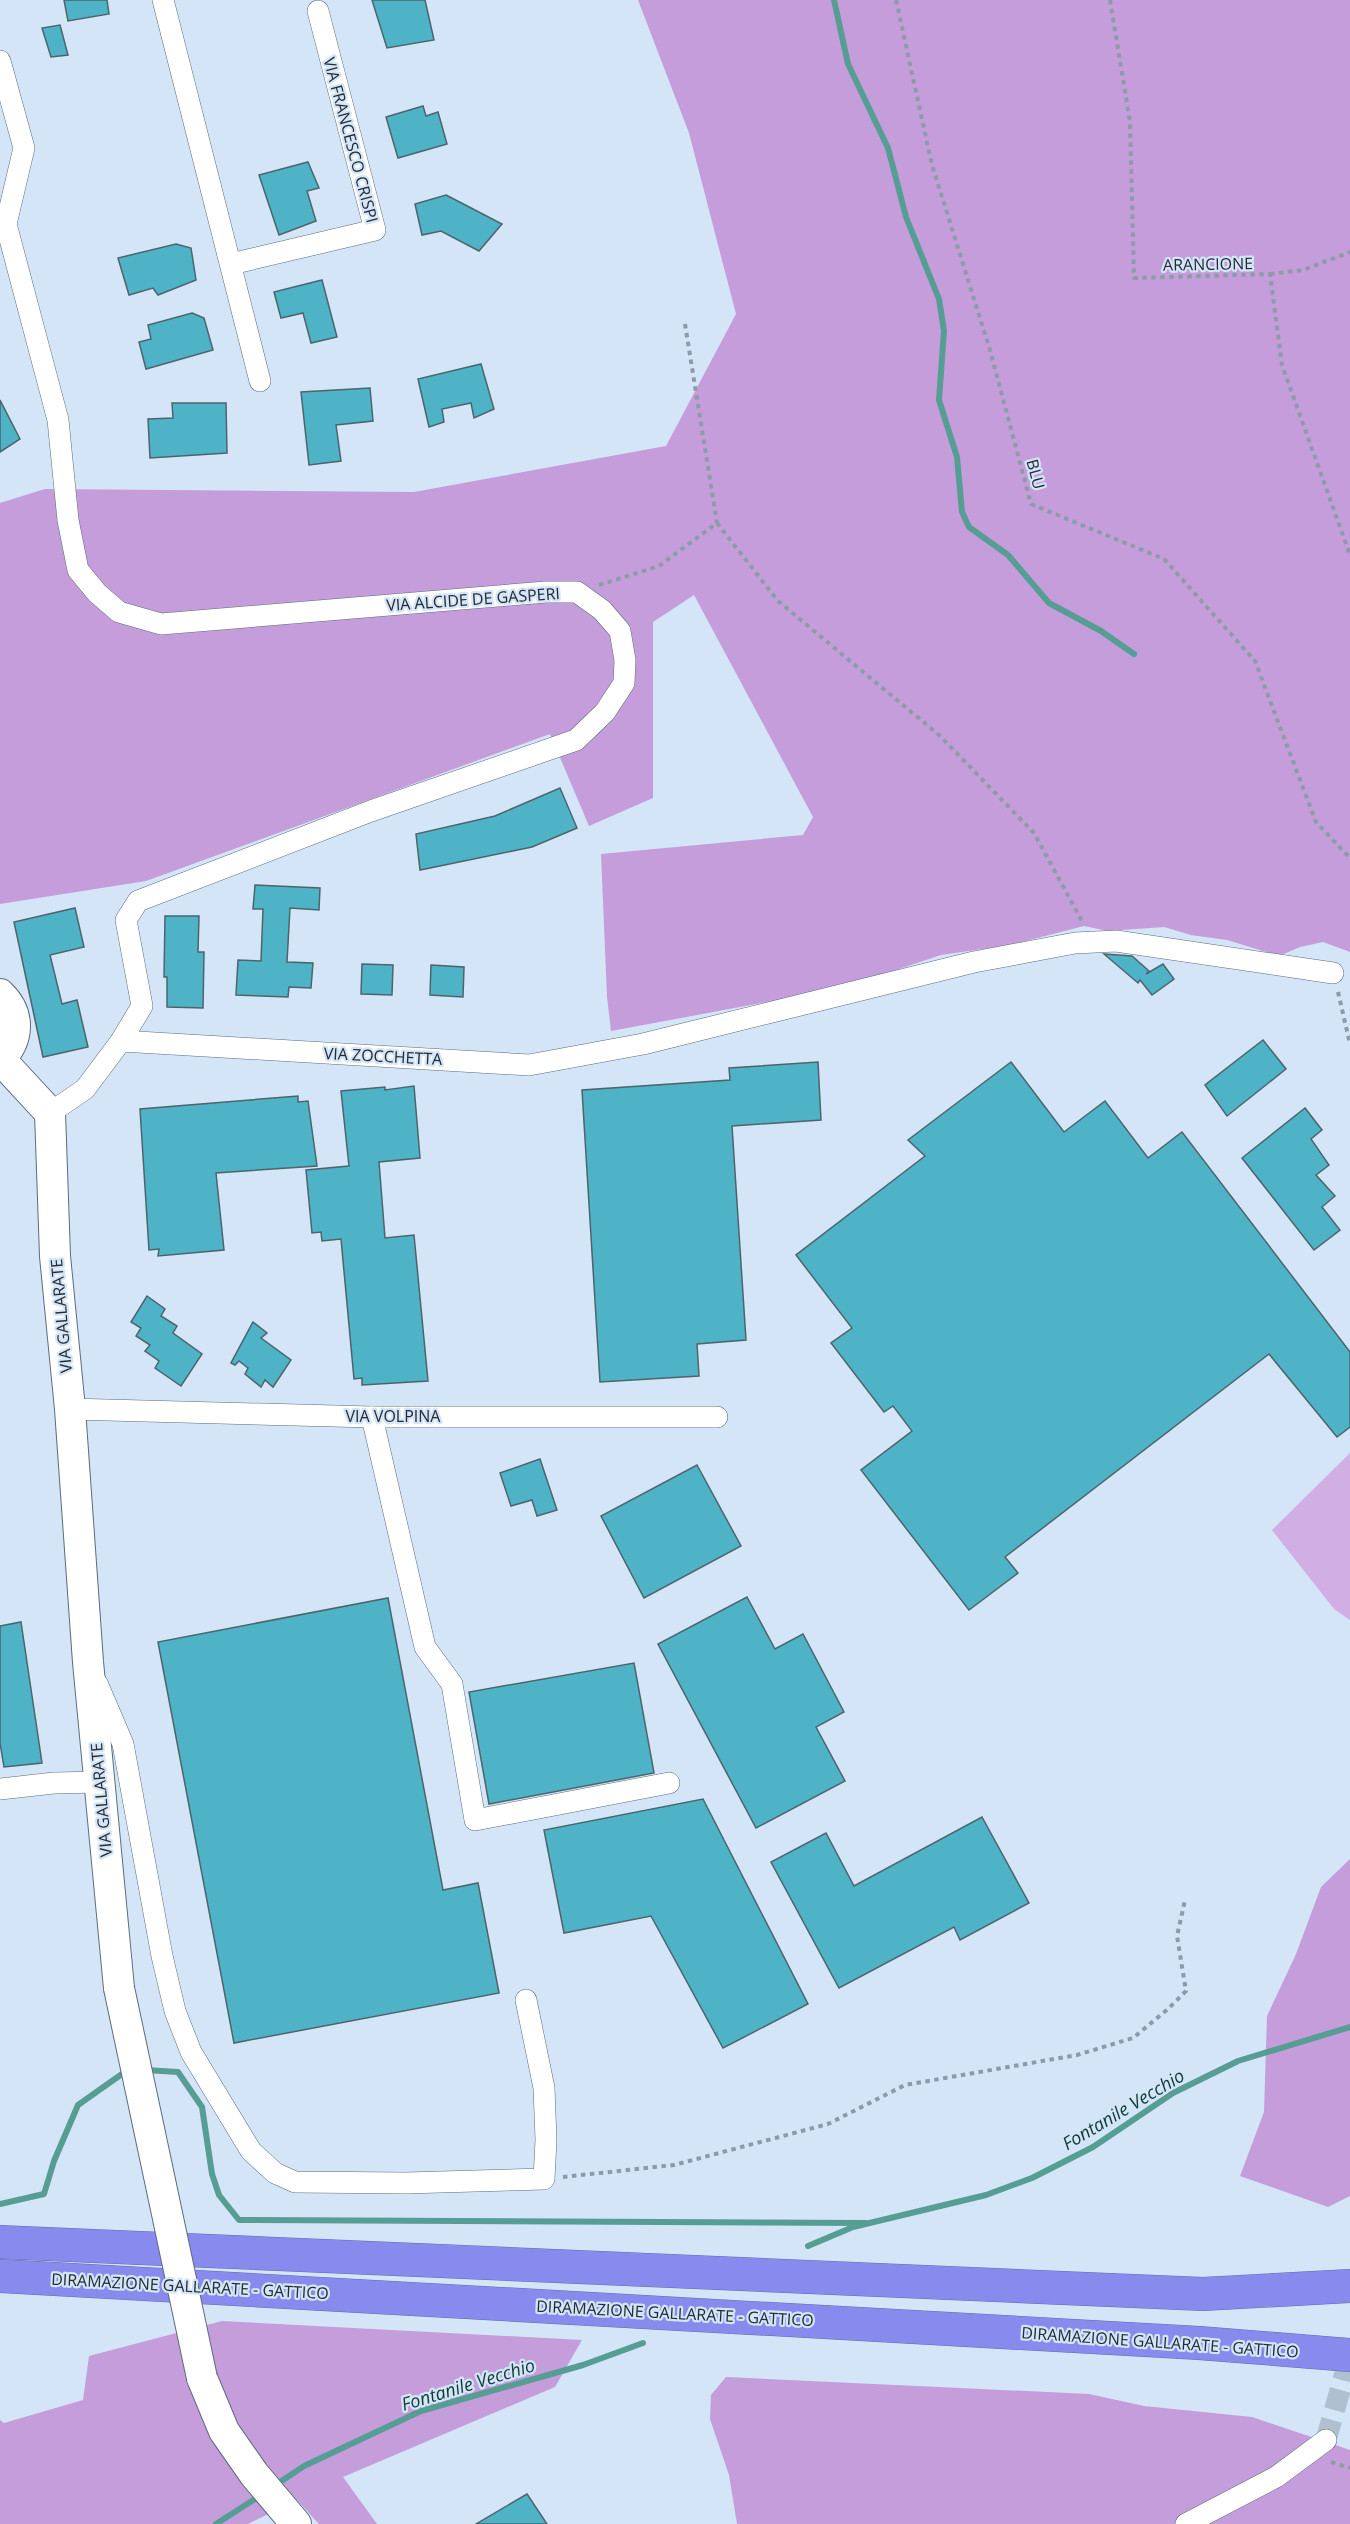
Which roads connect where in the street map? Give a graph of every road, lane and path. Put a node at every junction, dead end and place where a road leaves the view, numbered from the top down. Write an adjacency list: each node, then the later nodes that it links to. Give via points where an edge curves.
1 (163, 0): 7 (street)
2 (896, 0): 14 (path, BLU, via 932,165 990,350 1031,504 1164,559 1255,661 1317,822)
3 (1110, 0): 8 (path, ARANCIONE, via 1130,122 1134,278)
4 (318, 11): 7 (street, VIA FRANCESCO CRISPI, via 375,230)
5 (0, 61): 13 (street, VIA ALCIDE DE GASPERI, via 24,148 6,224 58,420 68,520 78,570 97,593 119,612 161,624)
6 (1350, 252): 8 (path, via 1303,270)
7 (231, 264): 10 (street)
8 (1270, 274): 12 (path, ARANCIONE, via 1282,365)
9 (685, 324): 11 (path)
10 (260, 381)
11 (717, 523): 13 (path, via 659,566); 15 (path, via 778,601 939,735 1034,833)
12 (1350, 555)
13 (577, 592): 18 (street, VIA ALCIDE DE GASPERI, via 602,610 620,631 626,660 624,683 605,712 584,733 576,740 371,811 138,901 126,920 142,1006)
14 (1350, 858)
15 (1093, 942): 16 (street, VIA ZOCCHETTA, via 1116,941); 18 (street, VIA ZOCCHETTA, via 974,962 643,1044 529,1065)
16 (1333, 973): 19 (path)
17 (0, 994): 20 (main road, via 14,1012 16,1025 15,1038)
18 (121, 1041): 21 (street, VIA ALCIDE DE GASPERI, via 85,1089)
19 (1350, 1044)
20 (0, 1059): 21 (main road)
21 (50, 1113): 22 (main road, VIA GALLARATE, via 55,1256)
22 (70, 1409): 23 (street, VIA VOLPINA); 25 (main road, VIA GALLARATE)
23 (372, 1417): 24 (street, VIA VOLPINA); 27 (street, via 425,1647 452,1684 475,1820)
24 (717, 1417)
25 (88, 1662): 26 (main road, VIA GALLARATE); 31 (street, via 123,1744 175,2011 191,2052 251,2151 275,2174 296,2182)
26 (99, 1782): 28 (street); 37 (main road, VIA GALLARATE, bridge, via 119,1988 202,2378 224,2431)
27 (669, 1783)
28 (0, 1790)
29 (1185, 1900): 31 (path, via 1177,1936 1186,1991 1133,2038 1077,2055 905,2085 828,2124 674,2165)
30 (526, 2000): 31 (street, via 544,2088)
31 (544, 2179)
32 (0, 2242): 34 (highway, DIRAMAZIONE GALLARATE - GATTICO, via 1203,2294)
33 (0, 2276): 35 (highway, DIRAMAZIONE GALLARATE - GATTICO, via 1163,2341)
34 (1350, 2286)
35 (1350, 2355)
36 (1326, 2440): 38 (street, via 1276,2477)
37 (288, 2515)
38 (1186, 2524)

